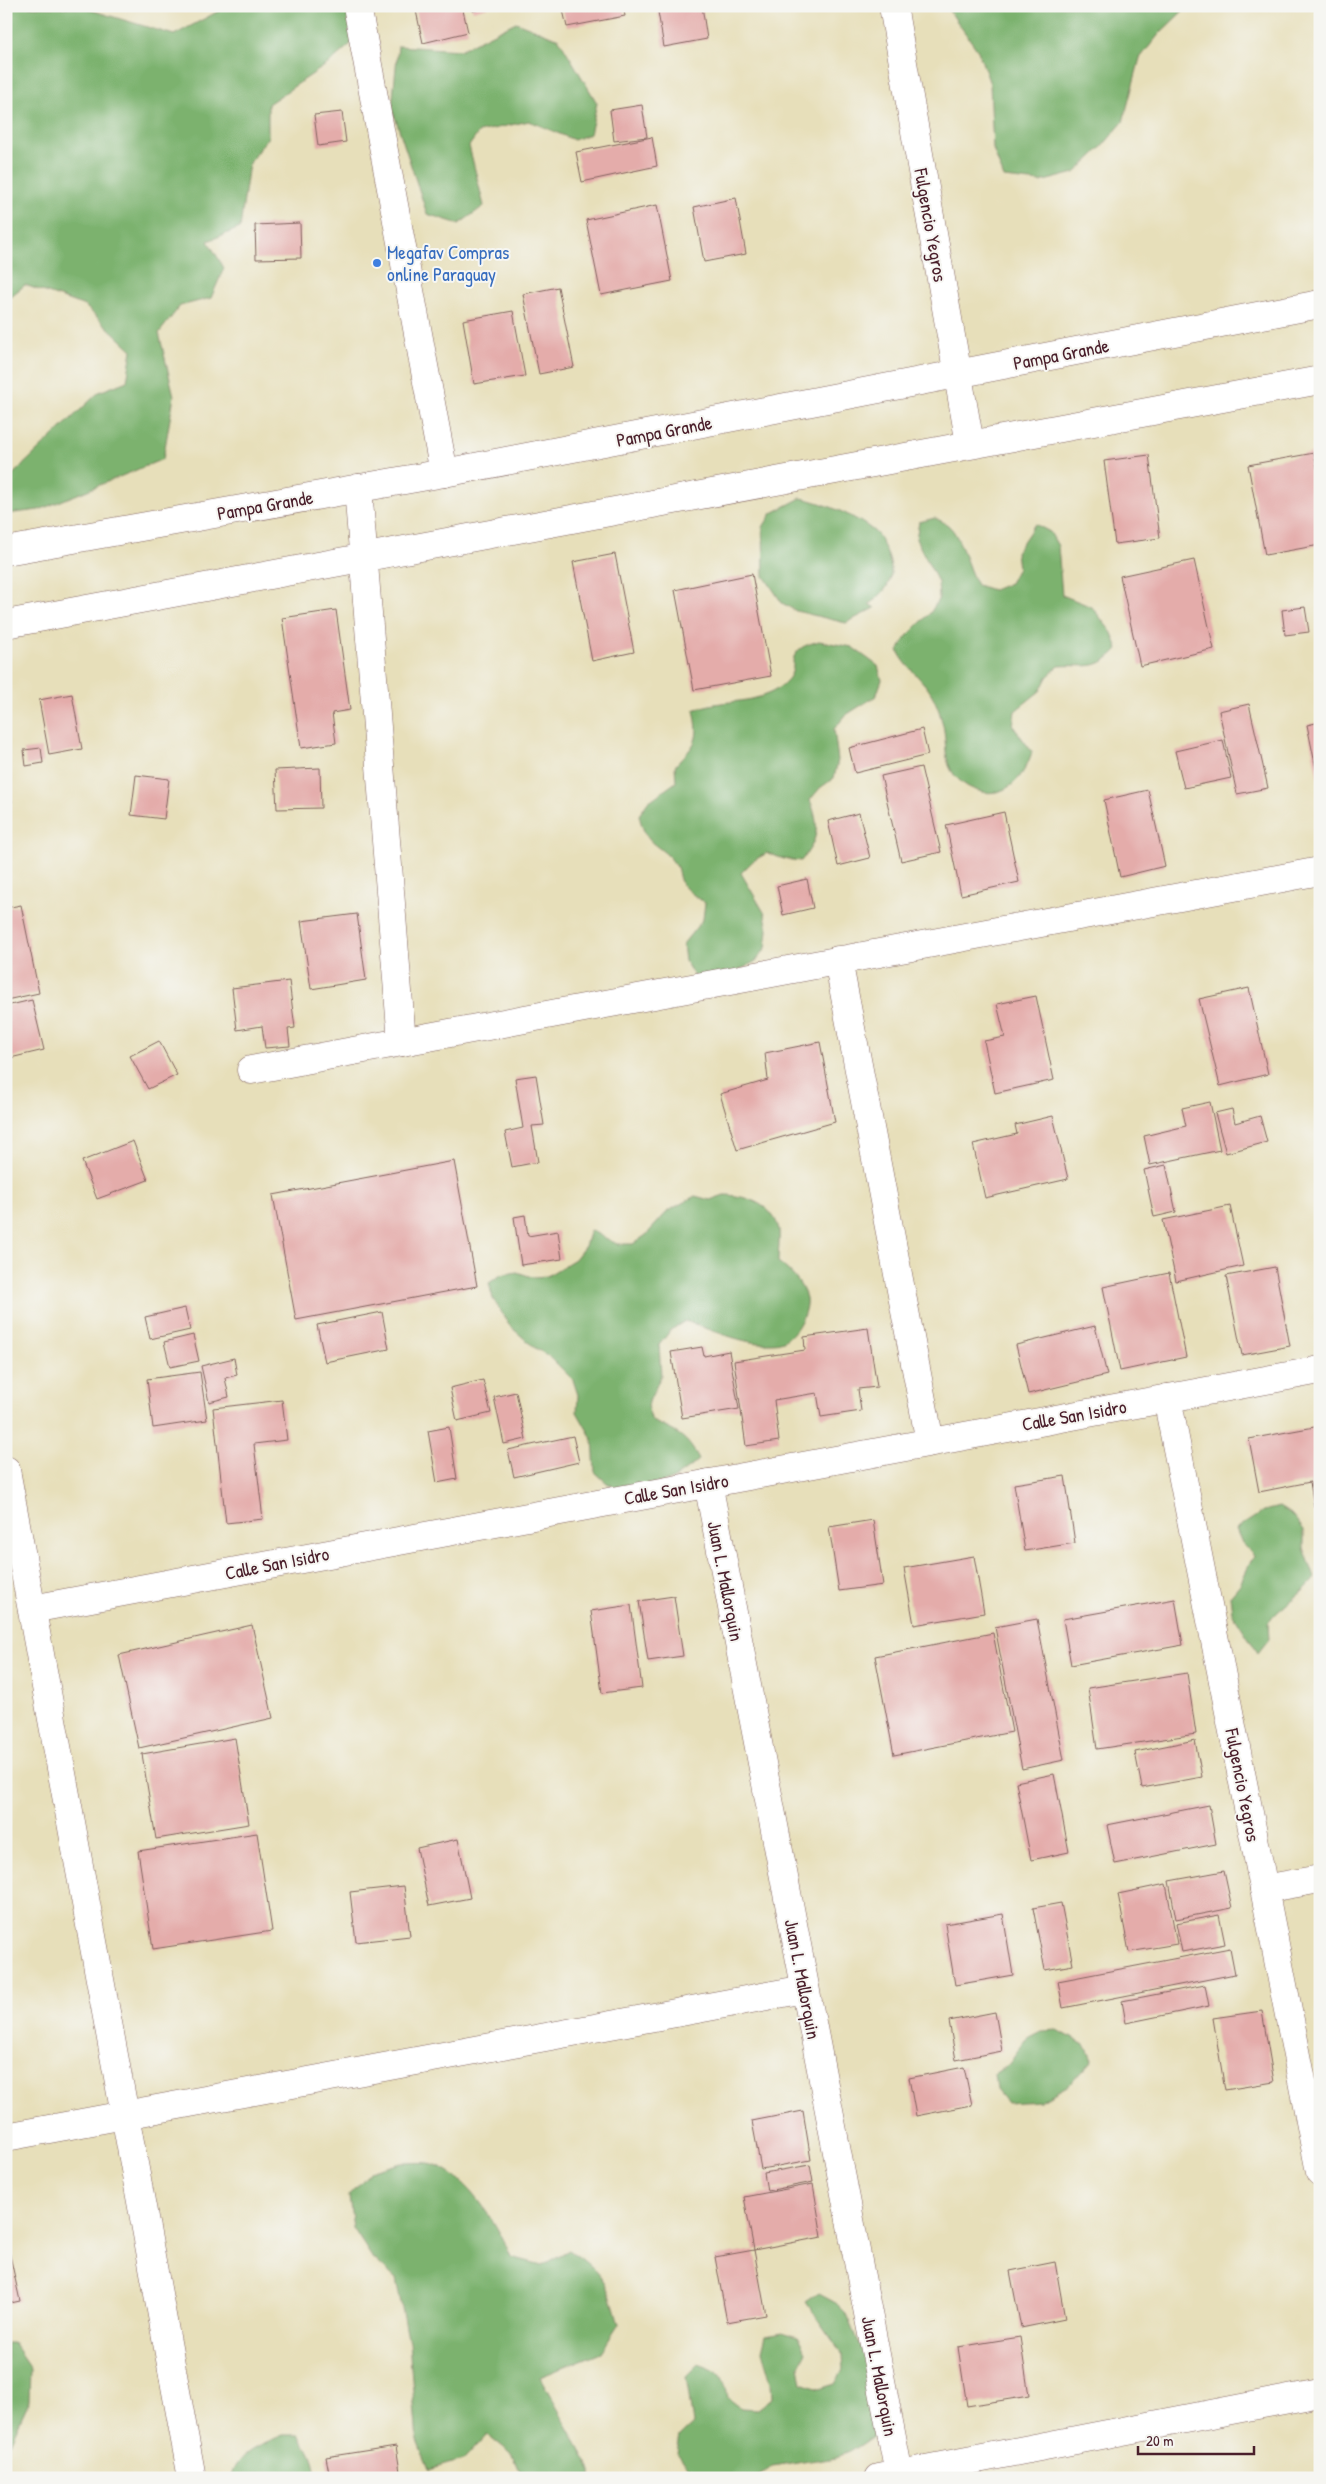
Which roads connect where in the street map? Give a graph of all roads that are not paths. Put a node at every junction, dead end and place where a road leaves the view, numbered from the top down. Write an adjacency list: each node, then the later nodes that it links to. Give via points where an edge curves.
1 (357, 6): 7 (street)
2 (893, 6): 4 (street, Fulgencio Yegros)
3 (1320, 304): 4 (street, Pampa Grande)
4 (958, 374): 6 (street, Fulgencio Yegros); 7 (street, Pampa Grande)
5 (1320, 380): 6 (street)
6 (970, 444): 10 (street)
7 (444, 473): 8 (street, Pampa Grande)
8 (358, 488): 9 (street, Pampa Grande); 10 (street)
9 (6, 552)
10 (363, 558): 11 (street); 14 (street)
11 (6, 624)
12 (1320, 871): 13 (street)
13 (838, 960): 14 (street); 18 (street)
14 (402, 1042): 15 (street)
15 (251, 1070)
16 (1320, 1370): 17 (street, Calle San Isidro)
17 (1167, 1398): 18 (street, Calle San Isidro); 23 (street, Fulgencio Yegros)
18 (930, 1442): 20 (street, Calle San Isidro)
19 (6, 1470): 21 (street)
20 (708, 1483): 21 (street, Calle San Isidro); 24 (street, Juan L. Mallorquin)
21 (32, 1609): 25 (street)
22 (1320, 1879): 23 (street)
23 (1264, 1889): 27 (street, Fulgencio Yegros)
24 (805, 1989): 25 (street); 29 (street, Juan L. Mallorquin)
25 (125, 2115): 26 (street); 30 (street)
26 (6, 2137)
27 (1320, 2172)
28 (1320, 2393): 29 (street)
29 (889, 2476)
30 (192, 2478)

